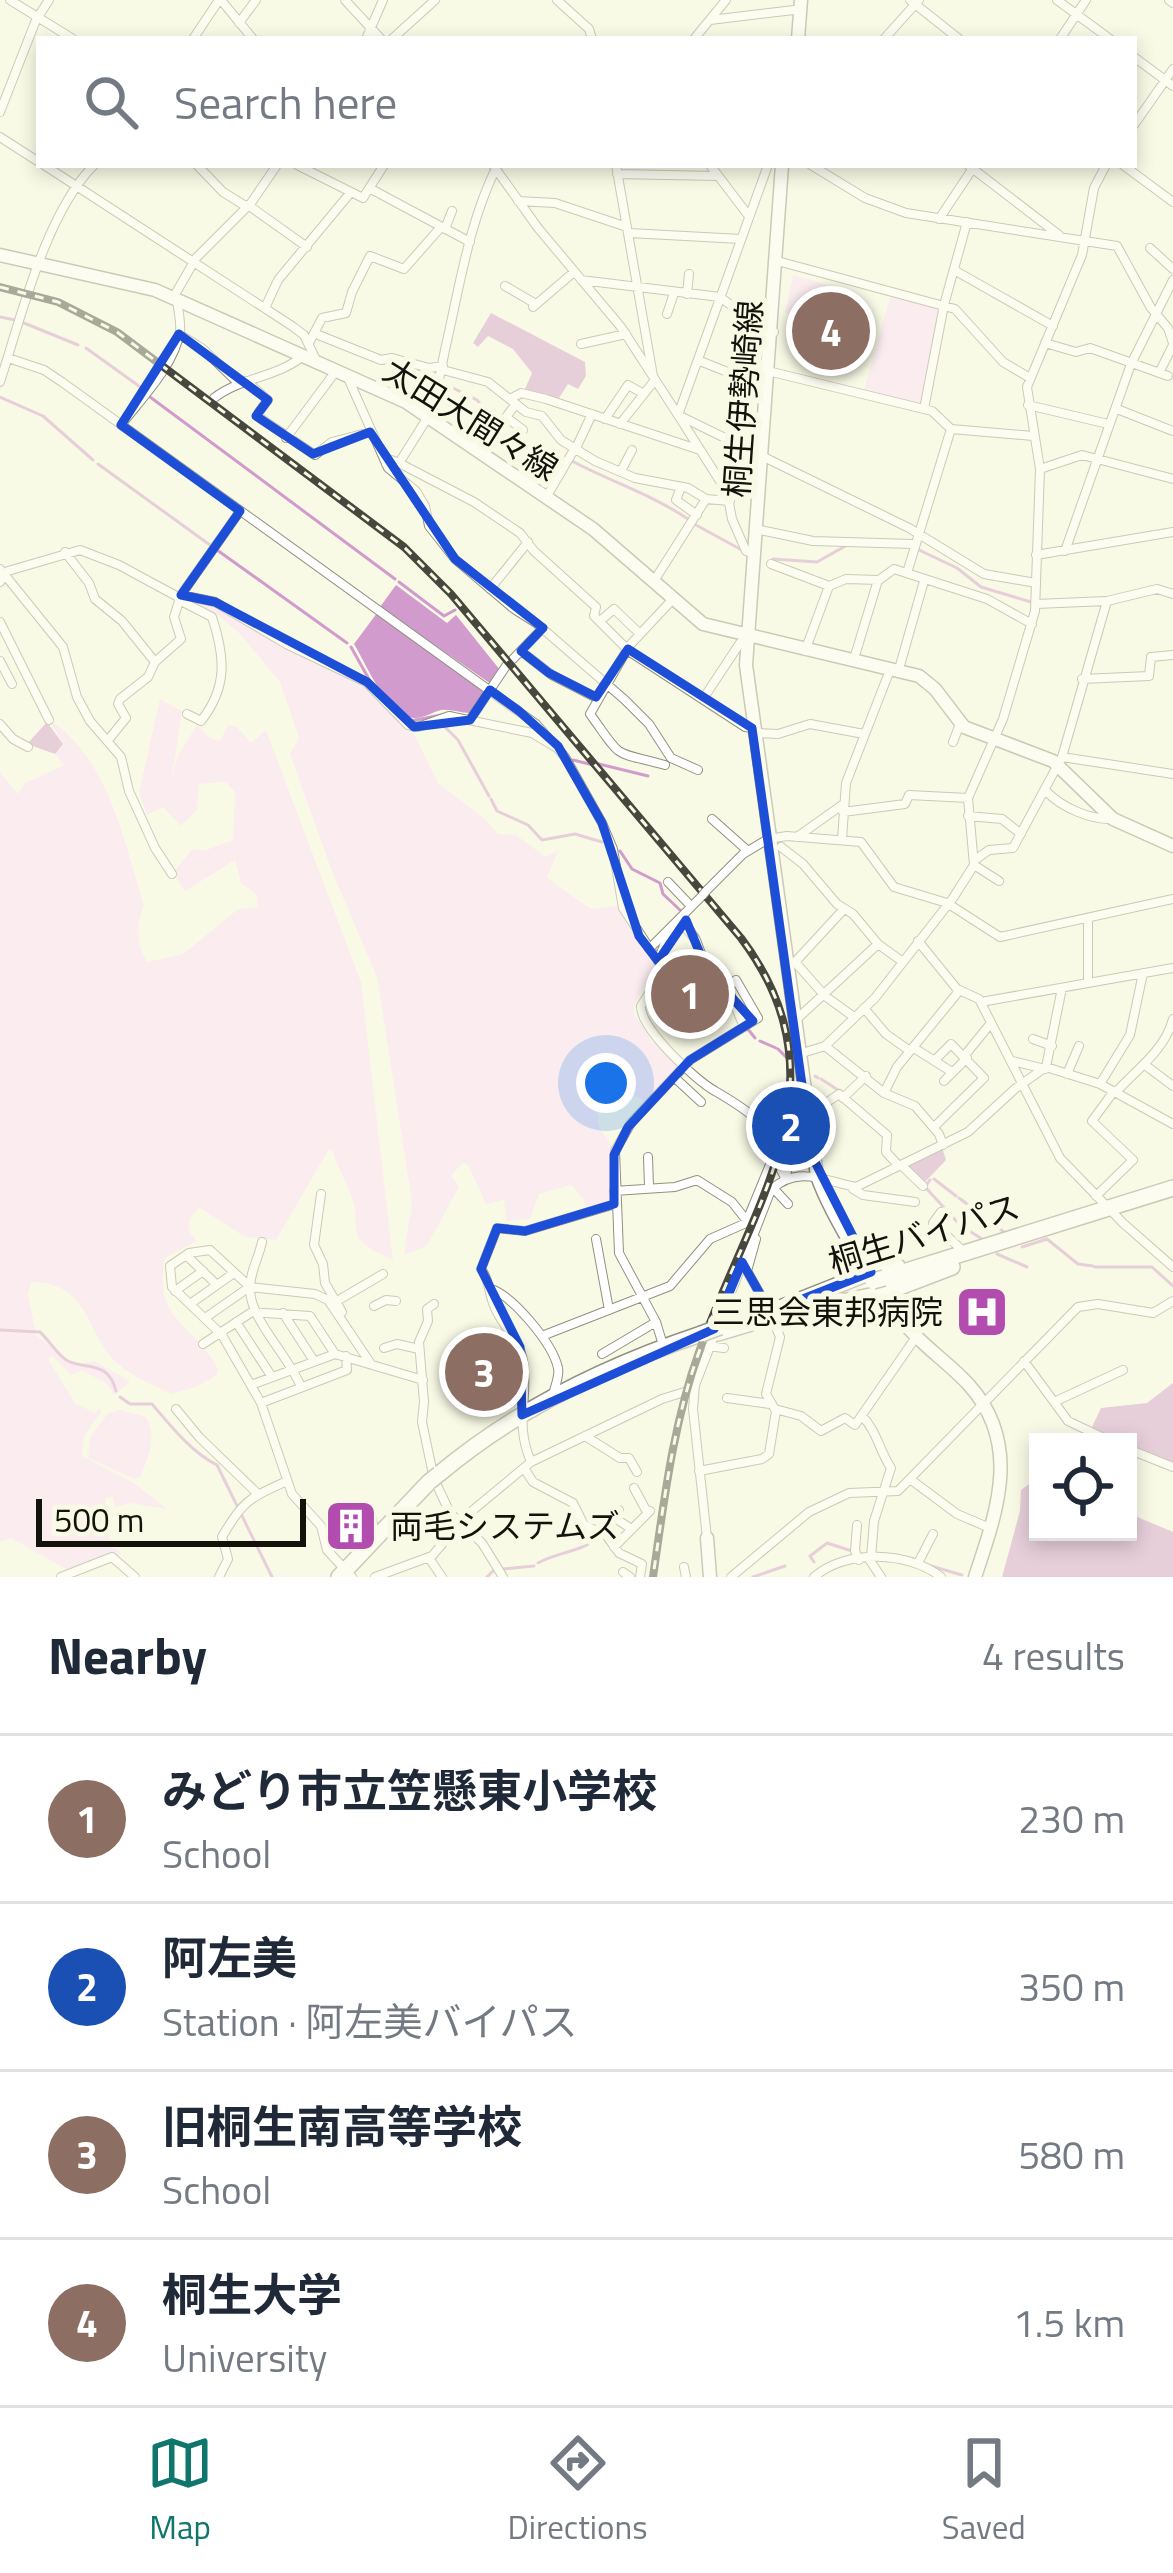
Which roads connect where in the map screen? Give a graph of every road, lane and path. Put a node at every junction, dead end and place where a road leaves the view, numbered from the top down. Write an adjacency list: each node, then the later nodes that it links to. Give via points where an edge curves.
1 (10, 0): 15 (street)
2 (50, 0): 15 (street)
3 (220, 0): 17 (street); 21 (street)
4 (256, 0): 17 (street)
5 (345, 0): 18 (street)
6 (383, 0): 18 (street)
7 (435, 0): 23 (street)
8 (557, 0): 24 (street)
9 (726, 0): 16 (street)
10 (1057, 0): 14 (street)
11 (1086, 0): 14 (street)
12 (914, 2): 27 (street); 28 (street)
13 (797, 3): 16 (street); 26 (main road)
14 (1076, 14): 19 (street); 29 (street)
15 (37, 18): 20 (street); 33 (street)
16 (710, 20): 25 (street)
17 (239, 23): 22 (street)
18 (369, 34)
19 (1096, 35)
20 (68, 36)
21 (196, 36)
22 (251, 36)
23 (395, 36)
24 (591, 36)
25 (697, 36)
26 (797, 36)
27 (886, 36)
28 (955, 36)
29 (1062, 36)
30 (1137, 59): 32 (street)
31 (1173, 69): 32 (street)
32 (1169, 83): 34 (street)
33 (0, 112)
34 (1137, 121)
35 (0, 137): 36 (street)
36 (36, 161)
37 (47, 168): 56 (street)
38 (91, 168): 56 (street)
39 (200, 168): 61 (street)
40 (275, 168): 61 (street)
41 (303, 168): 58 (street)
42 (382, 168): 57 (street)
43 (495, 168): 71 (street)
44 (497, 168): 59 (street)
45 (712, 168): 55 (street)
46 (767, 168): 63 (street)
47 (785, 168): 76 (main road, 桐生伊勢崎線)
48 (785, 168): 94 (main road, 桐生伊勢崎線)
49 (816, 168): 64 (street, via 875,203)
50 (971, 168): 64 (street)
51 (975, 168): 68 (street)
52 (1104, 168): 70 (street)
53 (1127, 168): 60 (street)
54 (617, 170): 55 (street); 67 (street)
55 (718, 176): 63 (street)
56 (75, 185): 75 (street); 77 (street)
57 (371, 189): 58 (street, via 363,198); 66 (street)
58 (351, 193): 72 (street)
59 (518, 201): 67 (street, via 555,203); 81 (street)
60 (1173, 202)
61 (248, 206): 72 (street); 75 (street)
62 (452, 211): 66 (street)
63 (749, 217): 69 (street)
64 (939, 219): 65 (street)
65 (967, 222): 68 (street); 79 (street)
66 (443, 228): 71 (street); 96 (street, via 404,269 370,256 346,313 322,318)
67 (628, 230): 69 (street); 84 (street)
68 (1060, 236): 70 (street)
69 (741, 239): 87 (street)
70 (1087, 240): 91 (street, via 1117,245); 93 (street)
71 (470, 242): 105 (street)
72 (307, 247): 90 (street)
73 (1150, 248): 78 (street)
74 (0, 255): 77 (main road, 太田大間々線)
75 (194, 261): 88 (street); 90 (street)
76 (781, 262): 89 (street); 94 (main road, 桐生伊勢崎線)
77 (37, 265): 88 (main road, 太田大間々線); 102 (street)
78 (1173, 269)
79 (954, 270): 89 (street); 93 (street)
80 (689, 274): 86 (street)
81 (578, 276): 83 (street, via 535,305); 84 (street); 97 (street)
82 (1173, 280): 91 (street)
83 (505, 286)
84 (640, 290): 85 (street); 108 (street)
85 (674, 292): 86 (street); 92 (street)
86 (687, 294): 87 (street)
87 (722, 297): 94 (street); 103 (street)
88 (175, 299): 95 (street); 101 (main road, 太田大間々線)
89 (944, 305): 109 (street); 117 (street)
90 (265, 308): 101 (street, via 292,326)
91 (1155, 312): 100 (street); 104 (street)
92 (667, 314)
93 (1053, 326): 98 (street)
94 (772, 332): 106 (main road, 桐生伊勢崎線); 112 (main road, 桐生伊勢崎線)
95 (179, 334): 111 (street); 125 (street)
96 (316, 334): 101 (street); 105 (street, via 381,360)
97 (627, 334): 99 (street); 108 (street)
98 (1045, 343): 104 (street); 109 (street)
99 (581, 344)
100 (1173, 344): 104 (street, via 1163,375)
101 (306, 350): 107 (main road, 太田大間々線); 111 (street, via 274,373)
102 (8, 358): 110 (street); 125 (street, via 44,370)
103 (700, 362): 112 (street); 121 (street)
104 (1131, 364): 118 (street)
105 (443, 368): 115 (street, via 482,379); 120 (street)
106 (772, 372): 117 (street); 135 (main road, 桐生伊勢崎線)
107 (342, 374): 120 (main road, 太田大間々線); 129 (street); 131 (street)
108 (654, 378): 113 (street); 121 (street)
109 (1030, 378): 116 (street)
110 (0, 382)
111 (242, 382): 114 (street); 131 (street, via 268,400 258,416)
112 (765, 387): 135 (main road, 桐生伊勢崎線)
113 (644, 394): 122 (street, via 628,385); 123 (street)
114 (214, 398)
115 (513, 401): 119 (street, via 522,393); 127 (street, via 506,417); 132 (street)
116 (1028, 405): 124 (street); 130 (street)
117 (924, 409): 126 (street)
118 (1118, 409): 124 (street); 128 (street)
119 (592, 414): 122 (street); 132 (street)
120 (427, 415): 137 (street); 143 (main road, 太田大間々線)
121 (678, 415): 133 (street); 135 (street)
122 (605, 418): 123 (street)
123 (620, 424): 133 (street)
124 (1108, 424): 136 (street)
125 (121, 425): 146 (street)
126 (951, 429): 130 (street); 150 (street)
127 (523, 430)
128 (1173, 431)
129 (370, 432): 131 (street, via 316,455); 138 (street)
130 (1033, 436): 139 (street)
131 (286, 439)
132 (575, 448): 140 (street); 143 (street)
133 (698, 448): 145 (street)
134 (632, 450): 140 (street)
135 (762, 457): 148 (main road, 桐生伊勢崎線); 150 (street); 155 (main road, 桐生伊勢崎線)
136 (1096, 459): 139 (street, via 1075,456); 141 (street); 153 (street)
137 (399, 463): 138 (street); 151 (street)
138 (386, 464): 165 (street, via 423,500 429,526 455,559)
139 (1040, 469): 156 (street)
140 (620, 471): 142 (street)
141 (1173, 479)
142 (681, 486): 144 (street); 147 (street, via 676,501)
143 (548, 496): 162 (main road, 太田大間々線)
144 (706, 499): 145 (street); 147 (street)
145 (730, 501): 155 (street)
146 (240, 511): 167 (street); 188 (street)
147 (697, 515): 162 (street)
148 (760, 530): 152 (street, via 813,541); 176 (main road, 桐生伊勢崎線)
149 (1173, 532): 153 (street)
150 (918, 534): 152 (street); 163 (street, via 984,574)
151 (528, 542): 165 (street); 171 (street, via 596,607)
152 (914, 544): 158 (street)
153 (1065, 551): 156 (street)
154 (65, 552): 159 (street); 167 (street, via 83,550); 183 (street, via 95,599)
155 (752, 553): 176 (main road, 桐生伊勢崎線)
156 (1036, 555): 163 (street)
157 (771, 565): 164 (street)
158 (907, 573): 160 (street, via 891,569); 161 (street)
159 (2, 574): 200 (street, via 63,647 83,709)
160 (878, 580): 164 (street); 182 (street)
161 (925, 581): 173 (street, via 987,599); 184 (street)
162 (653, 582): 168 (main road, 太田大間々線)
163 (1036, 583): 170 (street)
164 (829, 586): 179 (street)
165 (490, 589): 174 (street)
166 (1173, 594): 169 (street)
167 (180, 598): 183 (street, via 174,617 181,639); 192 (street, via 214,619 224,655 217,700 201,721); 194 (street, via 215,602 366,682 406,724)
168 (672, 600): 175 (street); 176 (main road, 太田大間々線, via 703,624)
169 (1106, 601): 170 (street); 185 (street)
170 (1036, 604): 173 (street)
171 (600, 621): 175 (street, via 614,609); 177 (street)
172 (0, 622): 193 (street)
173 (1032, 624): 201 (street)
174 (543, 628): 178 (street); 187 (street)
175 (640, 634): 177 (street)
176 (746, 639): 179 (main road, 太田大間々線); 190 (street); 198 (main road, 桐生伊勢崎線)
177 (628, 649): 187 (street); 190 (street)
178 (521, 651): 188 (street); 189 (street)
179 (805, 651): 182 (main road, 太田大間々線)
180 (1173, 655): 185 (street, via 1151,657 1148,676)
181 (0, 661): 186 (street)
182 (854, 661): 184 (main road, 太田大間々線)
183 (154, 662): 200 (street, via 118,703 126,718)
184 (895, 668): 196 (main road, 太田大間々線, via 928,682); 199 (street)
185 (1082, 679): 205 (street)
186 (12, 684)
187 (606, 684): 189 (street); 206 (street, via 649,724)
188 (490, 690): 191 (street); 194 (street)
189 (597, 698): 206 (street, via 590,713 607,742 623,757)
190 (703, 699): 198 (street)
191 (519, 711): 197 (street); 203 (street)
192 (187, 714)
193 (49, 720)
194 (470, 720): 197 (street)
195 (0, 724): 204 (street)
196 (960, 724): 201 (main road, 太田大間々線); 202 (street)
197 (508, 726): 203 (street)
198 (755, 730): 199 (street, via 778,734 810,724); 218 (main road, 桐生伊勢崎線)
199 (864, 734): 211 (street)
200 (109, 739): 222 (street)
201 (995, 739): 205 (main road, 太田大間々線); 210 (street)
202 (953, 742)
203 (558, 746): 235 (street, via 602,823 623,908)
204 (28, 747)
205 (1059, 760): 208 (street); 209 (street); 214 (main road, 太田大間々線)
206 (666, 766): 207 (street)
207 (698, 770)
208 (1173, 773)
209 (1046, 791): 214 (street, via 1077,811); 215 (street)
210 (968, 798): 211 (street, via 910,794 905,804); 212 (street)
211 (843, 808): 216 (street); 217 (street)
212 (968, 816): 215 (street, via 1002,819); 221 (street)
213 (712, 819): 220 (street)
214 (1113, 819): 219 (main road, 太田大間々線)
215 (1021, 834): 221 (street, via 1011,849 989,850)
216 (797, 837): 217 (street); 218 (street)
217 (842, 839): 229 (street, via 864,844 894,887)
218 (774, 841): 220 (street); 230 (street); 237 (main road, 桐生伊勢崎線); 250 (main road, 桐生伊勢崎線)
219 (1173, 846)
220 (746, 852): 224 (street); 226 (street)
221 (974, 863): 225 (street); 229 (street)
222 (172, 874)
223 (668, 881): 228 (street)
224 (723, 881)
225 (999, 881)
226 (703, 893): 228 (street); 232 (street)
227 (1173, 899): 231 (street)
228 (689, 904): 232 (street)
229 (948, 904): 231 (street, via 1005,938); 233 (street)
230 (844, 910): 234 (street); 237 (street)
231 (1088, 919): 241 (street)
232 (665, 932): 235 (street)
233 (918, 941): 238 (street); 244 (street)
234 (878, 944): 238 (street); 245 (street)
235 (649, 949): 236 (street)
236 (658, 961): 242 (street, via 682,923 706,968); 262 (street, via 660,975 641,1016)
237 (792, 962): 245 (street); 250 (main road, 桐生伊勢崎線)
238 (903, 962): 247 (street)
239 (1173, 968): 240 (street)
240 (1143, 973): 241 (street); 271 (street, via 1130,1036)
241 (1088, 983): 243 (street)
242 (727, 986): 252 (street); 252 (street, via 736,980 759,1019)
243 (1062, 988): 246 (street); 255 (street)
244 (959, 991): 246 (street); 257 (street)
245 (825, 996): 248 (street); 250 (street)
246 (981, 1002): 251 (street)
247 (864, 1008): 248 (street); 257 (street)
248 (854, 1017): 254 (street)
249 (1173, 1018): 263 (street)
250 (796, 1021): 258 (main road)
251 (991, 1022): 259 (street); 261 (street)
252 (744, 1028): 262 (street)
253 (1033, 1040): 255 (street)
254 (825, 1046): 258 (street); 267 (street)
255 (1052, 1046): 264 (street)
256 (1079, 1046): 266 (street)
257 (912, 1050): 260 (street); 274 (street)
258 (800, 1053): 277 (main road); 283 (main road)
259 (966, 1056): 260 (street, via 949,1044); 265 (street); 279 (street, via 984,1079)
260 (934, 1061): 265 (street)
261 (1012, 1061): 264 (street); 270 (street)
262 (686, 1064): 268 (street); 297 (street, via 776,1146)
263 (1145, 1065): 272 (street); 273 (street)
264 (1046, 1068): 266 (street); 270 (street)
265 (952, 1072): 269 (street)
266 (1067, 1074): 271 (street)
267 (866, 1076): 274 (street); 275 (street)
268 (674, 1077): 276 (street); 288 (street, via 620,1139)
269 (944, 1082)
270 (1024, 1084): 280 (street); 291 (street, via 1057,1154)
271 (1100, 1084): 273 (street)
272 (1173, 1087)
273 (1115, 1091): 278 (street); 291 (street, via 1092,1121 1133,1161)
274 (884, 1093): 279 (street, via 914,1104)
275 (843, 1098): 277 (street); 282 (street, via 887,1135 886,1153)
276 (701, 1102)
277 (811, 1105): 283 (main road)
278 (1173, 1124)
279 (934, 1127): 280 (street)
280 (943, 1145): 282 (street)
281 (647, 1157): 285 (street)
282 (900, 1166): 284 (street); 286 (street)
283 (820, 1176): 286 (street); 287 (street); 308 (main road, via 830,1206)
284 (923, 1186)
285 (649, 1187): 288 (street); 297 (street, via 698,1180)
286 (852, 1187): 292 (street)
287 (773, 1188): 294 (street); 298 (street)
288 (614, 1191): 293 (street)
289 (1173, 1191): 296 (highway, 桐生バイパス)
290 (321, 1194): 315 (street, via 314,1243)
291 (1096, 1196): 296 (street)
292 (915, 1202)
293 (615, 1204): 312 (street, via 525,1231 497,1228 481,1268); 314 (street, via 619,1253)
294 (788, 1204)
295 (941, 1212): 302 (street, via 934,1222)
296 (1111, 1212): 300 (highway, 桐生バイパス); 304 (street); 308 (highway, 桐生バイパス)
297 (747, 1221): 314 (street, via 710,1239 672,1285)
298 (754, 1233): 323 (street, via 747,1271); 331 (street)
299 (596, 1239): 320 (street)
300 (1015, 1239): 302 (highway); 308 (highway, 桐生バイパス)
301 (262, 1242): 311 (street)
302 (963, 1251): 308 (highway)
303 (186, 1255): 305 (street); 306 (street, via 210,1250); 313 (street, via 170,1266)
304 (1173, 1267)
305 (203, 1271): 310 (street); 313 (street)
306 (234, 1273): 310 (street); 311 (street)
307 (383, 1274): 309 (street)
308 (880, 1281): 323 (highway, 桐生バイパス); 330 (main road); 351 (main road)
309 (366, 1284): 315 (street); 316 (street, via 376,1305)
310 (218, 1285): 318 (street)
311 (250, 1287): 321 (street); 324 (street); 327 (street, via 321,1296)
312 (491, 1289): 329 (street, via 506,1294); 357 (street, via 520,1347)
313 (175, 1291): 318 (street)
314 (641, 1299): 320 (street); 326 (street)
315 (338, 1301): 327 (street)
316 (396, 1301)
317 (1173, 1302): 339 (street, via 1153,1313 1081,1305)
318 (190, 1304): 324 (street)
319 (434, 1304): 334 (street)
320 (609, 1310): 329 (street)
321 (254, 1311): 322 (street); 325 (street); 342 (street)
322 (283, 1313): 336 (street, via 310,1316); 340 (street)
323 (771, 1314): 331 (highway, 桐生バイパス); 354 (street, via 780,1337 766,1394)
324 (205, 1318): 328 (street)
325 (236, 1322): 328 (street); 344 (street)
326 (656, 1322): 335 (street); 337 (street)
327 (349, 1328): 341 (street)
328 (219, 1333): 332 (street); 346 (street)
329 (542, 1336): 349 (street, via 559,1369)
330 (916, 1337): 351 (main road); 356 (street)
331 (712, 1338): 335 (highway, 桐生バイパス); 348 (street)
332 (203, 1344)
333 (384, 1348): 334 (street)
334 (419, 1349): 345 (street)
335 (665, 1349): 349 (highway, 桐生バイパス); 357 (highway, 桐生バイパス)
336 (335, 1354): 338 (street); 340 (street)
337 (602, 1354)
338 (346, 1356): 341 (street); 347 (street, via 347,1370)
339 (1024, 1360): 351 (street); 353 (street)
340 (314, 1361): 342 (street)
341 (371, 1364): 345 (street)
342 (294, 1369): 344 (street); 347 (street)
343 (1123, 1370): 353 (street)
344 (272, 1377): 346 (street)
345 (423, 1380): 373 (street, via 424,1439 437,1488)
346 (251, 1385): 352 (street)
347 (301, 1387): 352 (street)
348 (694, 1389): 359 (street); 363 (street)
349 (554, 1397): 357 (highway, 桐生バイパス)
350 (727, 1398): 354 (street)
351 (984, 1401): 365 (street); 376 (main road, via 1003,1470); 397 (main road, via 1003,1436 1007,1473)
352 (261, 1402): 367 (street)
353 (1054, 1402): 358 (street)
354 (773, 1406): 356 (street, via 821,1431 845,1418 855,1425); 363 (street, via 766,1457)
355 (176, 1409): 369 (street)
356 (862, 1415): 370 (street, via 891,1468)
357 (521, 1418): 361 (street); 366 (highway, 桐生バイパス)
358 (1091, 1433)
359 (585, 1436): 361 (street); 364 (street, via 629,1458)
360 (1137, 1452): 362 (street)
361 (528, 1465): 373 (street); 380 (street, via 533,1482 573,1503 584,1525)
362 (1173, 1467)
363 (699, 1471): 379 (street)
364 (637, 1472)
365 (910, 1479): 370 (street); 376 (street)
366 (435, 1480): 378 (highway, 桐生バイパス); 384 (highway, 桐生バイパス)
367 (287, 1481): 369 (street); 384 (street)
368 (634, 1488): 375 (street, via 648,1513)
369 (257, 1493): 387 (street, via 222,1537 228,1559)
370 (883, 1494): 382 (street); 393 (street, via 849,1493 809,1512)
371 (619, 1510): 375 (street, via 615,1518)
372 (370, 1515): 378 (street)
373 (460, 1524): 381 (street); 390 (street, via 486,1547)
374 (857, 1525): 382 (street, via 855,1551)
375 (631, 1528): 380 (street)
376 (992, 1528): 397 (main road)
377 (933, 1534): 383 (street)
378 (376, 1537): 384 (highway, 桐生バイパス)
379 (706, 1538): 392 (main road)
380 (614, 1547): 391 (street, via 643,1565)
381 (428, 1558): 388 (street); 389 (street)
382 (866, 1559): 383 (street); 394 (street, via 830,1564); 395 (street)
383 (918, 1563): 396 (street)
384 (344, 1574)
385 (61, 1577): 386 (street, via 112,1557)
386 (135, 1577)
387 (219, 1577)
388 (375, 1577)
389 (442, 1577)
390 (502, 1577)
391 (640, 1577)
392 (710, 1577)
393 (731, 1577)
394 (814, 1577)
395 (881, 1577)
396 (941, 1577)
397 (978, 1577)

